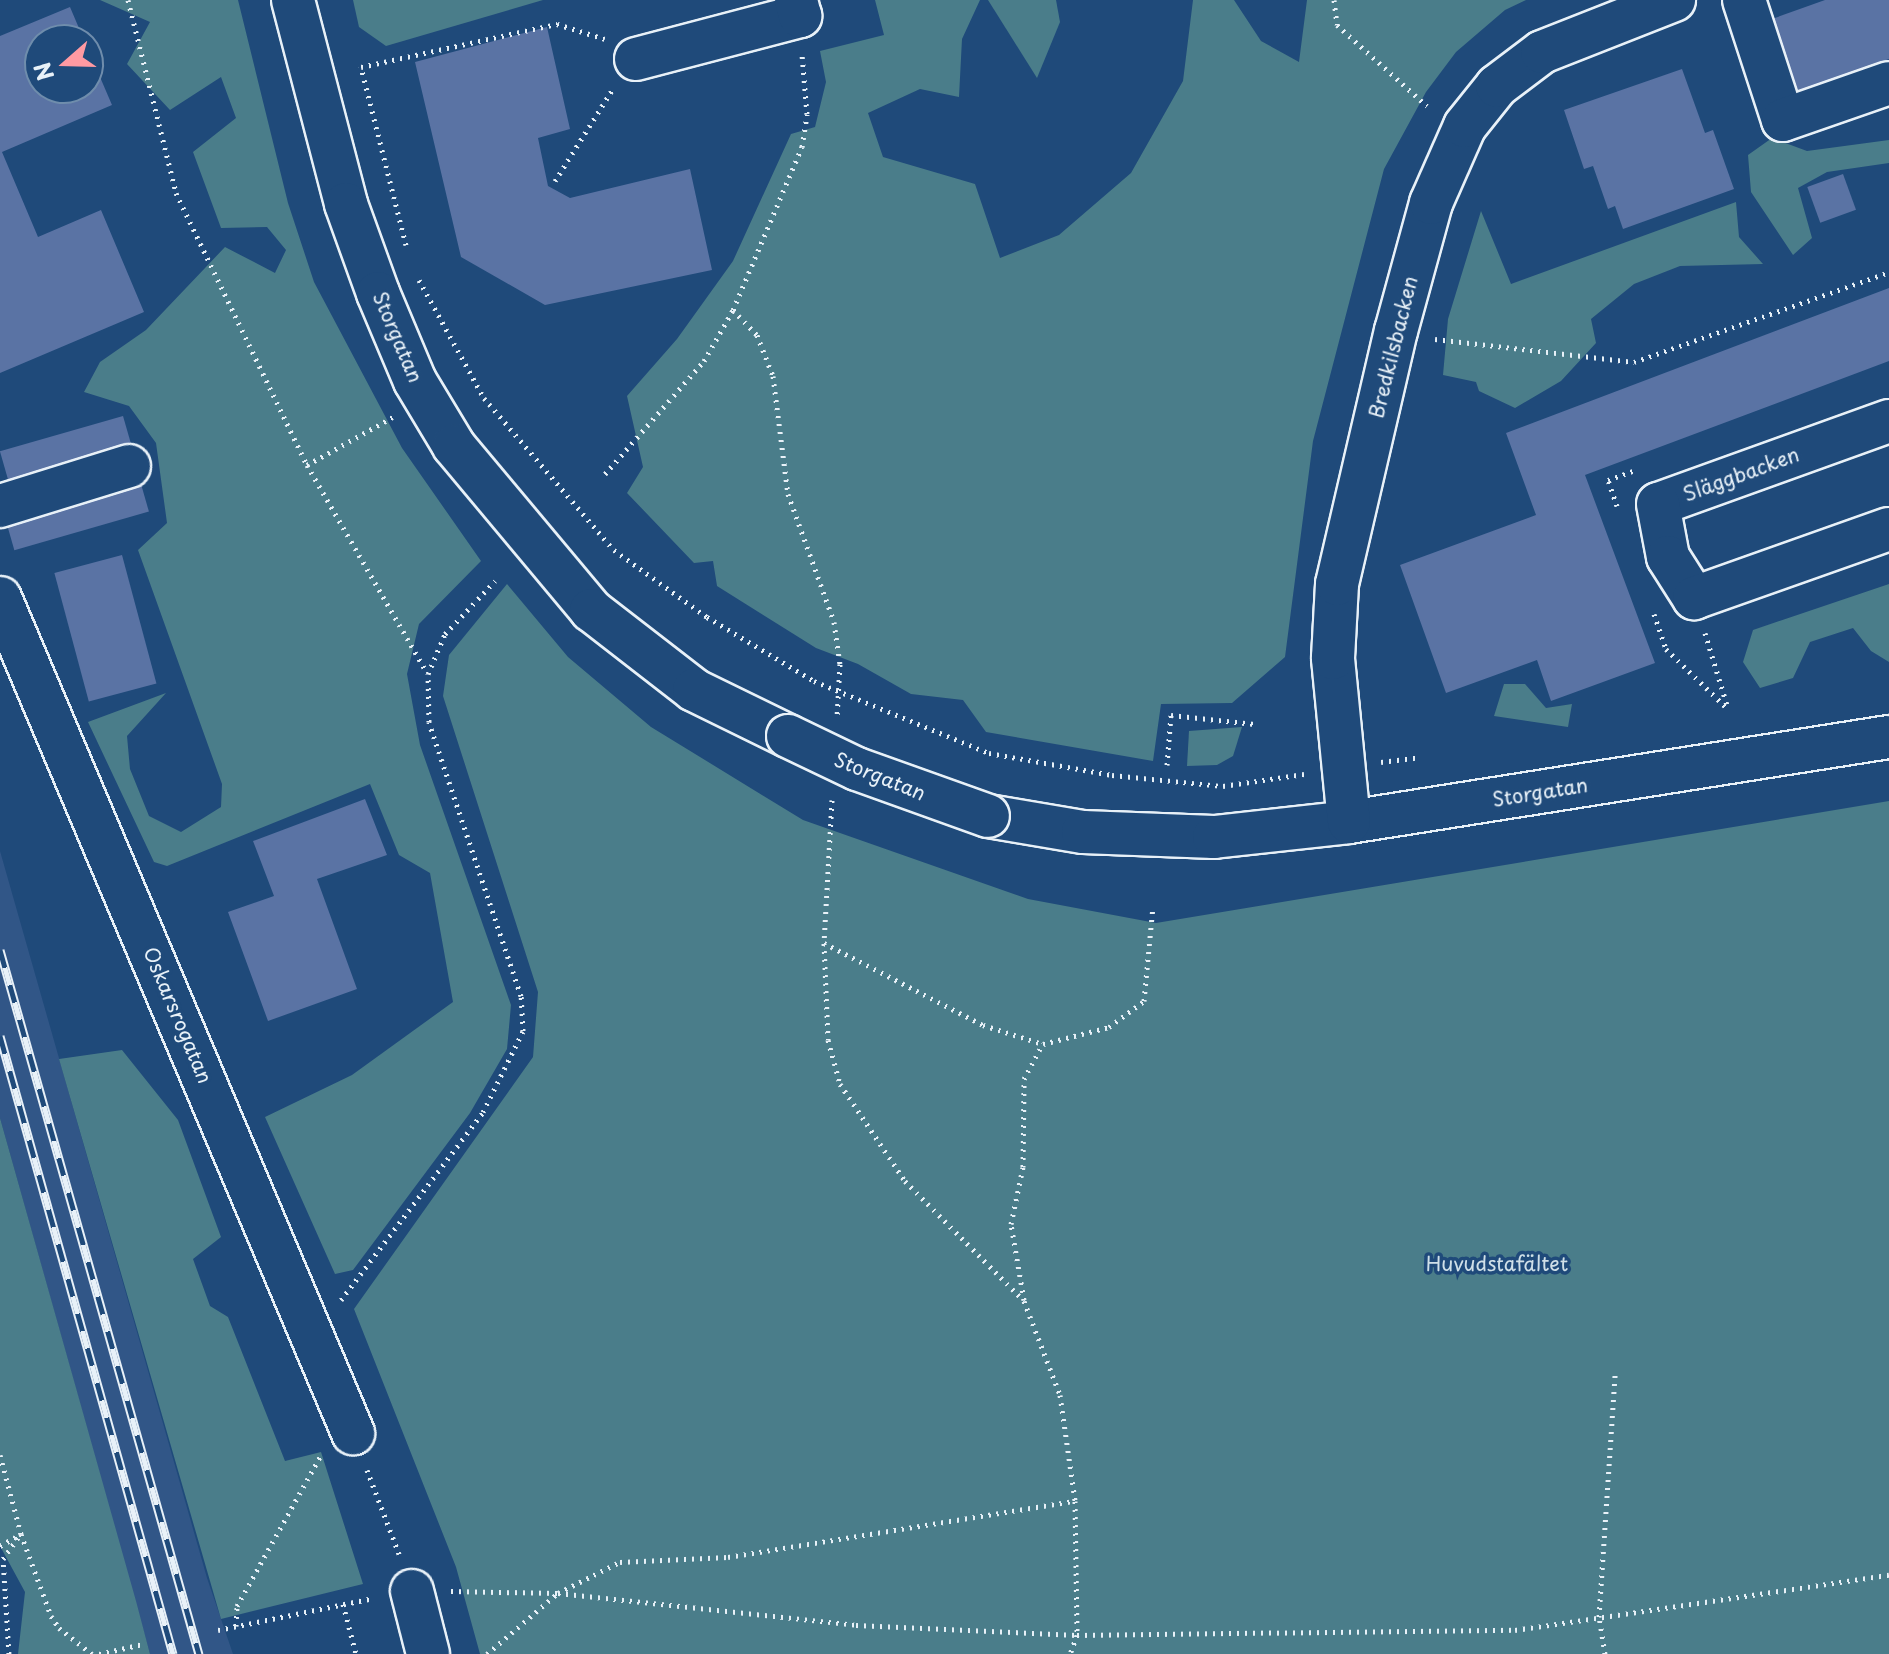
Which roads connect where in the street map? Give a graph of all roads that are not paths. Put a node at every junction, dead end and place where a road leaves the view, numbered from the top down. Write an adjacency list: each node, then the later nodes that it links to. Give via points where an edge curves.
1 (293, 0): 13 (street, Storgatan, bridge, via 346,204 415,381 454,446 591,610 694,690 857,769 988,816 1083,832 1214,837)
2 (1674, 0): 13 (street, Bredkilsbacken, via 1542,52 1497,86 1465,126 1437,190 1396,331 1337,584 1333,658)
3 (1744, 0): 6 (street, via 1783,120)
4 (798, 8): 5 (street)
5 (630, 56)
6 (1889, 83)
7 (1889, 421): 10 (street, Släggbacken, via 1658,504 1668,557 1694,598)
8 (129, 466): 9 (street)
9 (0, 506)
10 (1889, 529)
11 (0, 598): 14 (street, Oskarsrogatan)
12 (1889, 737): 13 (street, Storgatan)
13 (1349, 822)
14 (353, 1433)
15 (412, 1591): 16 (street)
16 (428, 1654)

